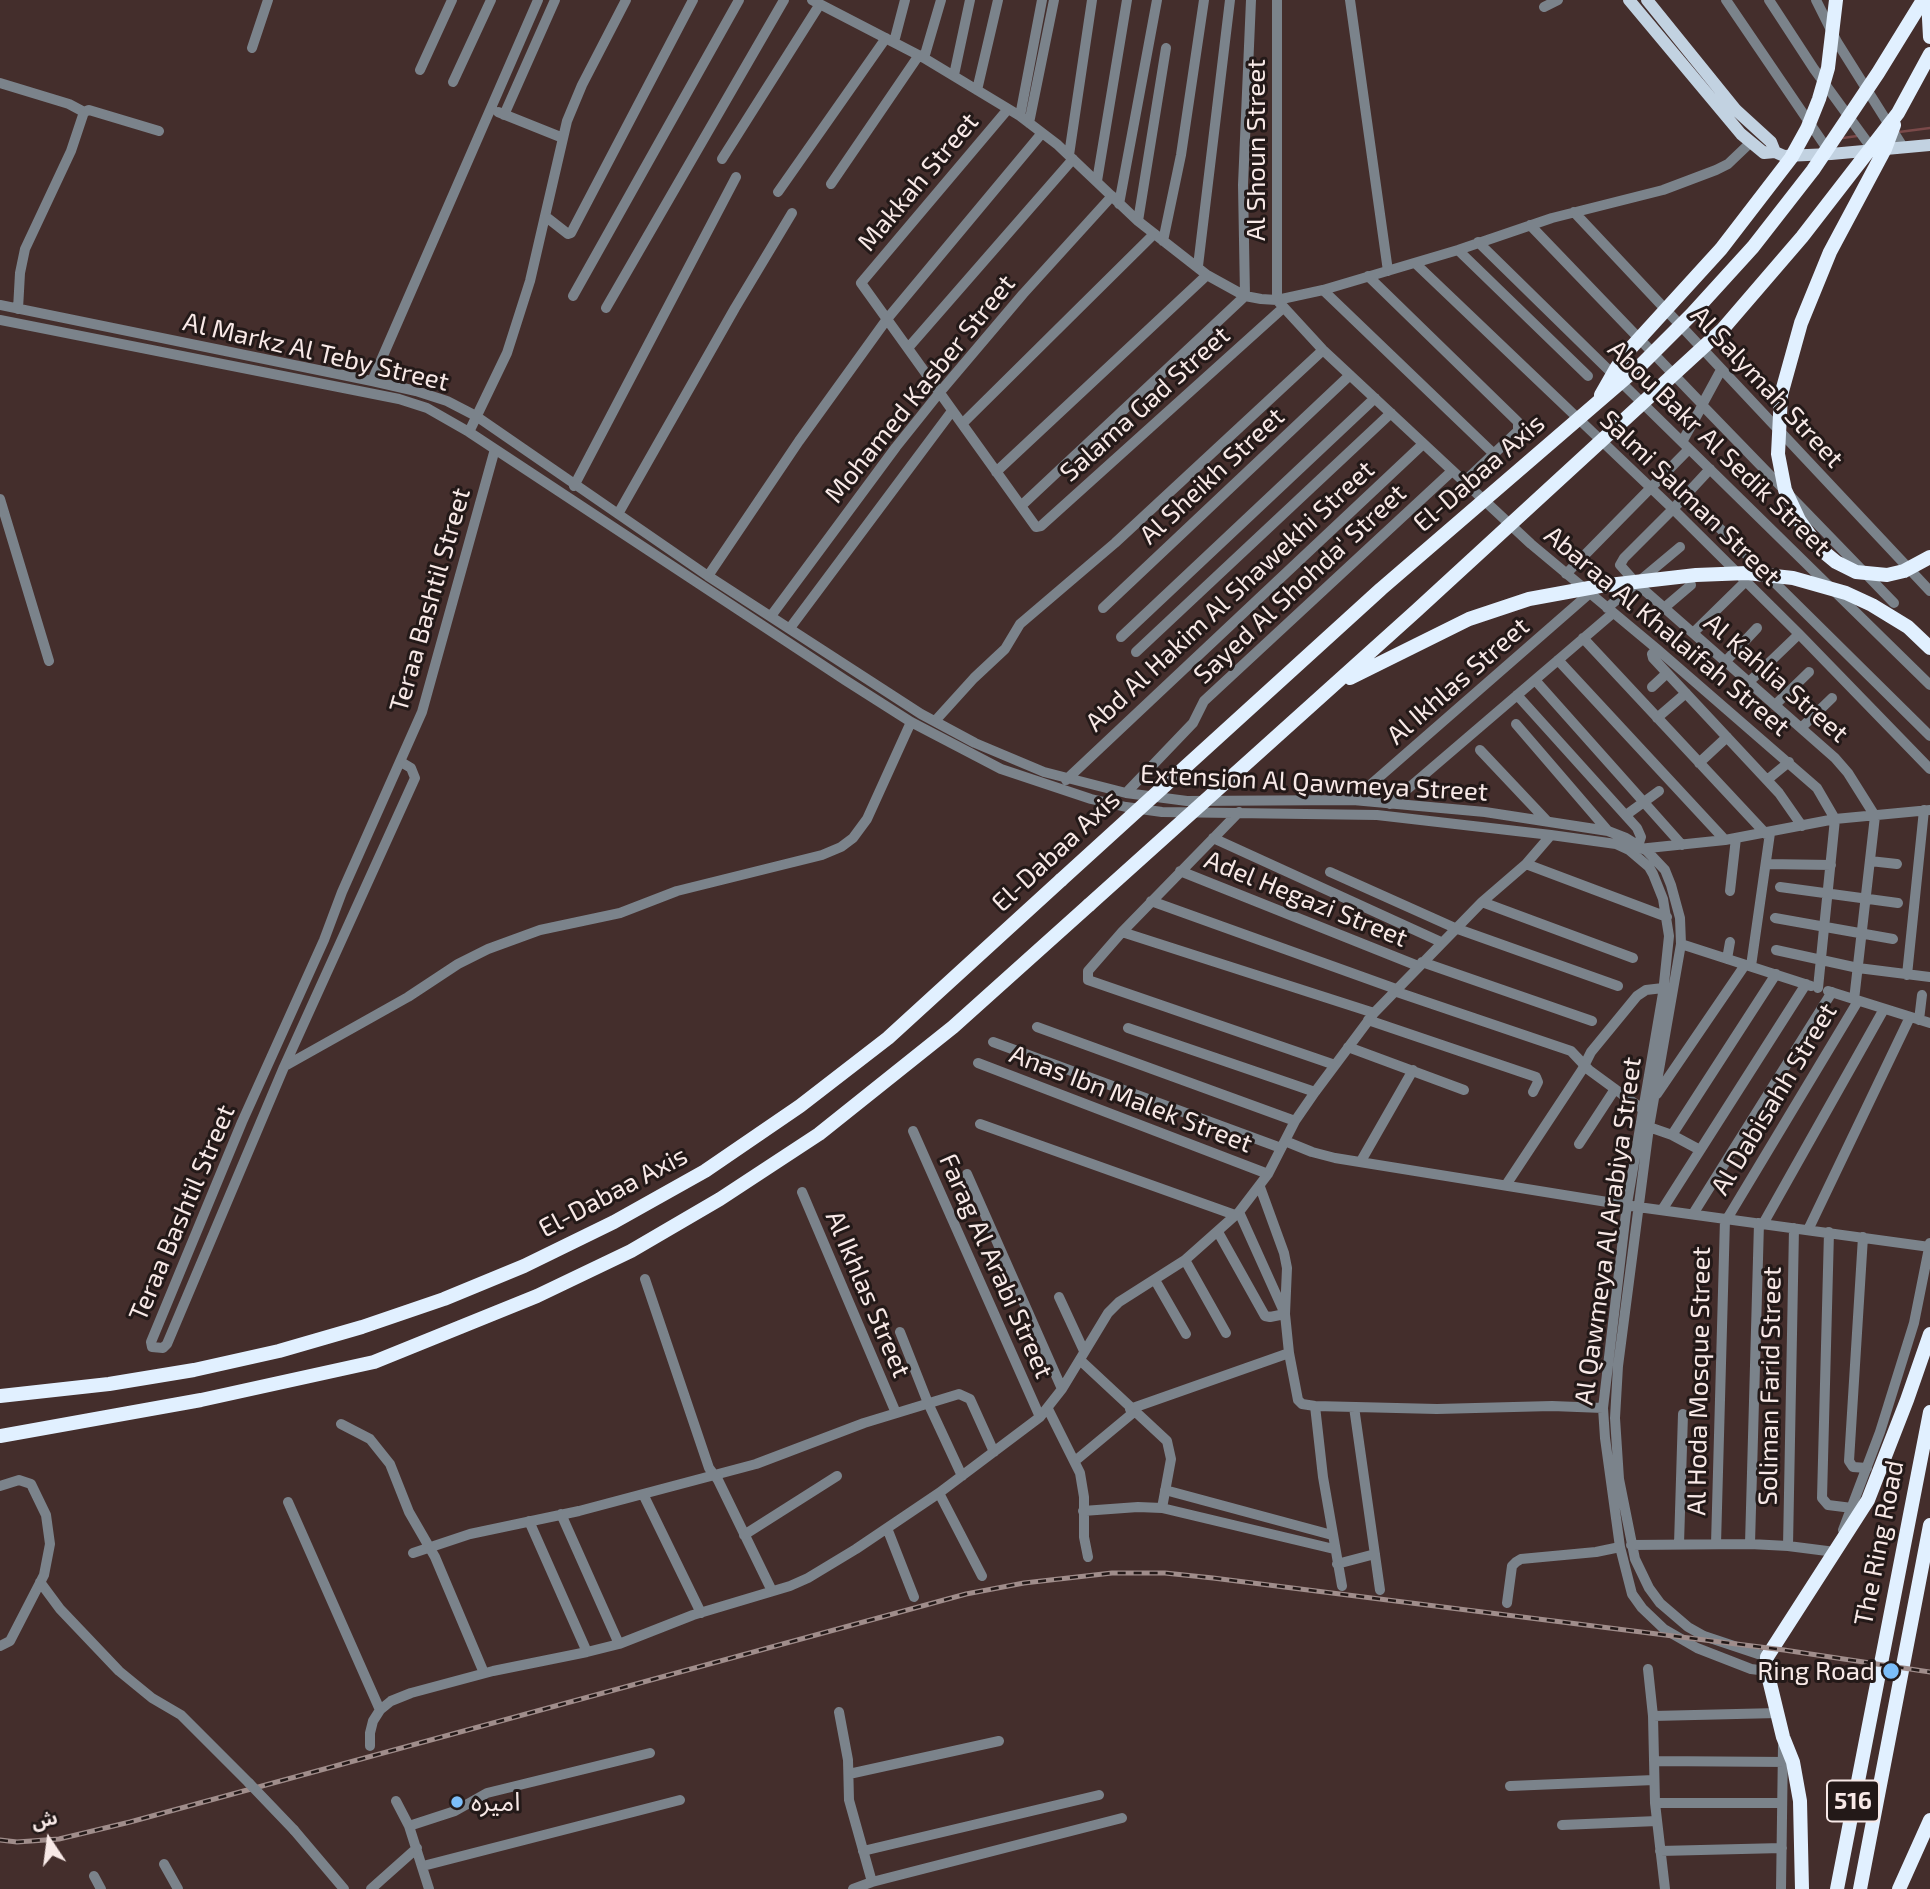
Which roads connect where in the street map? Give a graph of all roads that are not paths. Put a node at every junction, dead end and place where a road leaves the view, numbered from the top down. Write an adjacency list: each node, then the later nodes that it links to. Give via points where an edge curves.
1 (268, 0): 36 (street)
2 (452, 0): 40 (street)
3 (491, 0): 42 (street)
4 (538, 0): 45 (street)
5 (555, 0): 49 (street)
6 (626, 0): 53 (street, via 582,85)
7 (693, 0): 69 (street, via 571,233)
8 (739, 0): 81 (street)
9 (784, 0): 85 (street)
10 (905, 0): 35 (street)
11 (941, 0): 39 (street)
12 (970, 0): 41 (street)
13 (998, 0): 44 (street)
14 (1042, 0): 50 (street)
15 (1054, 0): 50 (street)
16 (1092, 0): 60 (street)
17 (1127, 0): 63 (street)
18 (1157, 0): 66 (street)
19 (1204, 0): 72 (street, via 1181,155)
20 (1230, 0): 76 (street)
21 (1251, 0): 82 (street, via 1243,185)
22 (1277, 0): 83 (street, Al Shoun Street)
23 (1350, 0): 77 (street)
24 (1558, 0): 33 (street)
25 (1629, 0): 54 (main road)
26 (1647, 0): 58 (main road)
27 (1726, 0): 59 (street)
28 (1769, 0): 57 (street)
29 (1816, 0): 56 (street)
30 (1836, 0): 99 (highway, bridge, via 1828,68 1807,129 1791,158 1721,249 1629,350)
31 (1925, 0): 34 (highway); 99 (highway, El-Dabaa Axis, bridge, via 1814,170 1753,247 1684,322)
32 (816, 1): 35 (street); 61 (street)
33 (1544, 7)
34 (1930, 37)
35 (890, 40): 39 (street); 65 (street)
36 (252, 48)
37 (1166, 48): 70 (street)
38 (1930, 54): 48 (highway, bridge)
39 (921, 57): 41 (street); 64 (street)
40 (420, 70)
41 (954, 75): 44 (street)
42 (453, 82)
43 (0, 83): 47 (street)
44 (977, 90): 46 (street)
45 (489, 109): 49 (street); 96 (street)
46 (1008, 109): 50 (street); 88 (street, Makkah Street, via 861,283)
47 (83, 112): 51 (street); 86 (street, via 71,150 25,249)
48 (1898, 113): 122 (highway, bridge, via 1801,323 1781,396 1778,454 1785,490 1799,520 1819,548 1836,562 1856,572 1887,575); 153 (highway, bridge, via 1802,237 1722,330)
49 (504, 115): 53 (street)
50 (1025, 120): 52 (street)
51 (159, 131)
52 (1042, 133): 60 (street); 88 (street)
53 (563, 138): 69 (street)
54 (1750, 143): 58 (main road, via 1765,153); 67 (street, via 1728,164 1689,182)
55 (1930, 145): 56 (main road)
56 (1903, 147): 57 (main road)
57 (1873, 150): 59 (main road)
58 (1775, 152): 59 (main road, via 1784,156)
59 (1831, 154)
60 (1071, 157): 63 (street); 91 (street)
61 (722, 159)
62 (736, 177): 114 (street)
63 (1097, 181): 66 (street)
64 (831, 184)
65 (778, 192)
66 (1115, 200): 70 (street); 97 (street, Mohamed Kasber Street, via 1023,294)
67 (1574, 212): 71 (street); 93 (street, Al Salymah Street)
68 (792, 214): 120 (street)
69 (545, 216): 103 (street, via 507,353)
70 (1138, 221): 72 (street)
71 (1530, 225): 73 (street); 100 (street)
72 (1158, 237): 76 (street); 104 (street)
73 (1478, 242): 74 (street); 107 (street, Abou Bakr Al Sedik Street)
74 (1458, 250): 75 (street); 95 (street)
75 (1415, 263): 77 (street); 115 (street, Salmi Salman Street)
76 (1198, 266): 78 (street)
77 (1388, 271): 79 (street)
78 (1207, 275): 82 (street); 112 (street)
79 (1368, 276): 80 (street); 109 (street, via 1518,422 1518,431)
80 (1323, 290): 83 (street); 109 (street)
81 (573, 296)
82 (1245, 296): 83 (street); 118 (street)
83 (1280, 304): 92 (street, Abaraa Al Khalaifah Street); 118 (street, Salama Gad Street, via 1041,526 1035,526)
84 (0, 305): 86 (street, Al Markz Al Teby Street)
85 (606, 308)
86 (18, 309): 87 (street, Al Markz Al Teby Street)
87 (66, 318): 90 (street); 96 (street, Al Markz Al Teby Street)
88 (887, 319): 91 (street); 124 (street)
89 (0, 320): 90 (street, Al Markz Al Teby Street)
90 (64, 332): 105 (street, Al Markz Al Teby Street, via 399,399 427,408)
91 (908, 348): 97 (street)
92 (1324, 350): 94 (street, Abaraa Al Khalaifah Street); 161 (street, via 1020,624 1006,649)
93 (1721, 370): 100 (street); 128 (street, Al Salymah Street)
94 (1350, 375): 98 (street, Abaraa Al Khalaifah Street); 131 (street, Al Sheikh Street)
95 (1588, 376)
96 (372, 381): 103 (street, Al Markz Al Teby Street, via 432,396)
97 (940, 392): 101 (street); 135 (street, Mohamed Kasber Street)
98 (1375, 398): 102 (street, Abaraa Al Khalaifah Street); 140 (street)
99 (1598, 403): 294 (highway, El-Dabaa Axis, bridge, via 1381,589 888,1038 705,1171 524,1266 362,1327 194,1370)
100 (1702, 405): 107 (street); 130 (street)
101 (952, 411): 104 (street); 136 (street)
102 (1391, 413): 106 (street, Abaraa Al Khalaifah Street); 144 (street)
103 (476, 416): 105 (street); 114 (street, Al Markz Al Teby Street)
104 (962, 424): 112 (street)
105 (469, 432): 108 (street, Al Markz Al Teby Street)
106 (1423, 444): 111 (street, Abaraa Al Khalaifah Street); 171 (street, Abd Al Hakim Al Shawekhi Street)
107 (1686, 446): 110 (street, Abou Bakr Al Sedik Street); 115 (street)
108 (495, 449): 134 (street, Al Markz Al Teby Street); 167 (street, Teraa Bashtil Street, via 432,681)
109 (1494, 454): 113 (street)
110 (1710, 469): 116 (street); 152 (street, Abou Bakr Al Sedik Street)
111 (1452, 471): 113 (street, Abaraa Al Khalaifah Street); 174 (street, Sayed Al Shohda' Street, via 1205,701 1193,723)
112 (996, 472): 118 (street)
113 (1464, 482): 123 (street, Abaraa Al Khalaifah Street)
114 (574, 486): 120 (street, Al Markz Al Teby Street)
115 (1651, 488): 119 (street, Salmi Salman Street); 123 (street)
116 (1686, 495): 119 (street); 164 (street)
117 (0, 499): 145 (street)
118 (1021, 506)
119 (1673, 509): 125 (street, Salmi Salman Street); 126 (street, via 1620,561)
120 (618, 514): 124 (street, Al Markz Al Teby Street)
121 (1680, 547): 126 (street)
122 (1930, 558)
123 (1566, 574): 129 (street, Abaraa Al Khalaifah Street)
124 (708, 576): 135 (street, Al Markz Al Teby Street)
125 (1746, 581): 138 (street); 139 (street, Salmi Salman Street)
126 (1636, 583): 132 (street, Al Kahlia Street); 133 (street)
127 (1691, 585): 132 (street)
128 (1930, 591)
129 (1590, 593): 133 (street, Abaraa Al Khalaifah Street); 175 (street, Al Ikhlas Street)
130 (1894, 603)
131 (1103, 608)
132 (1664, 608): 138 (street, Al Kahlia Street)
133 (1610, 610): 141 (street); 143 (street, Abaraa Al Khalaifah Street)
134 (741, 612): 160 (street, Extension Al Qawmeya Street)
135 (771, 616): 136 (street, Extension Al Qawmeya Street)
136 (790, 628): 161 (street, Extension Al Qawmeya Street)
137 (1757, 628): 147 (street)
138 (1693, 633): 147 (street, Al Kahlia Street)
139 (1799, 634): 151 (street); 170 (street, Salmi Salman Street)
140 (1121, 637)
141 (1583, 638): 146 (street); 159 (street)
142 (1930, 648): 153 (highway, bridge, via 1908,627 1846,593 1770,575 1696,575 1558,592 1501,607)
143 (1657, 649): 149 (street, via 1652,656); 168 (street, Abaraa Al Khalaifah Street)
144 (1136, 652)
145 (49, 660)
146 (1558, 660): 150 (street); 191 (street)
147 (1725, 662): 151 (street, Al Kahlia Street)
148 (1809, 671): 158 (street)
149 (1667, 673): 154 (street); 155 (street)
150 (1535, 680): 156 (street); 177 (street)
151 (1749, 682): 158 (street, Al Kahlia Street)
152 (1930, 684)
153 (1333, 687): 305 (highway, bridge, via 953,1027 819,1134 631,1251 537,1296 374,1362 201,1400)
154 (1652, 687)
155 (1686, 693): 159 (street); 165 (street)
156 (1517, 695): 178 (street); 181 (street)
157 (1832, 698): 163 (street)
158 (1775, 705): 163 (street, Al Kahlia Street)
159 (1657, 718): 169 (street)
160 (911, 722): 180 (street, Extension Al Qawmeya Street, via 1001,769 1091,799 1162,812); 247 (street, via 867,820 841,847 488,948)
161 (935, 722): 171 (street, Extension Al Qawmeya Street, via 998,754)
162 (1516, 724): 186 (street)
163 (1801, 728): 182 (street, Al Kahlia Street, via 1842,766)
164 (1930, 736)
165 (1727, 737): 169 (street); 172 (street)
166 (1480, 750): 184 (street)
167 (401, 762): 247 (street, Teraa Bashtil Street, via 411,768 415,778); 247 (street, Teraa Bashtil Street, via 242,1122 152,1347 167,1344)
168 (1789, 762): 172 (street); 183 (street, Abaraa Al Khalaifah Street, via 1817,788)
169 (1699, 763): 187 (street)
170 (1930, 769)
171 (1066, 779): 174 (street, Extension Al Qawmeya Street)
172 (1767, 780): 185 (street)
173 (1659, 791): 177 (street)
174 (1126, 793): 176 (street, Extension Al Qawmeya Street, via 1187,801)
175 (1353, 800): 176 (street, Extension Al Qawmeya Street); 178 (street, Extension Al Qawmeya Street)
176 (1249, 802): 180 (street)
177 (1644, 802): 181 (street); 192 (street)
178 (1390, 804): 184 (street, Extension Al Qawmeya Street)
179 (1927, 810): 182 (street, Extension Al Qawmeya Street); 226 (street)
180 (1237, 814): 188 (street, Extension Al Qawmeya Street, via 1377,815); 189 (street)
181 (1626, 816): 193 (street, via 1640,833)
182 (1875, 816): 183 (street, Extension Al Qawmeya Street); 194 (street)
183 (1835, 819): 185 (street, Extension Al Qawmeya Street); 198 (street)
184 (1548, 821): 186 (street, Extension Al Qawmeya Street)
185 (1802, 826): 187 (street, Extension Al Qawmeya Street)
186 (1608, 831): 193 (street, Extension Al Qawmeya Street)
187 (1768, 833): 190 (street, Extension Al Qawmeya Street); 196 (street)
188 (1550, 835): 193 (street, Extension Al Qawmeya Street); 195 (street)
189 (1213, 838): 199 (street); 216 (street)
190 (1736, 838): 191 (street, Extension Al Qawmeya Street); 202 (street)
191 (1725, 840): 192 (street, Extension Al Qawmeya Street)
192 (1682, 845): 193 (street, Extension Al Qawmeya Street)
193 (1637, 848): 208 (street, Al Qawmeya Al Arabiya Street, via 1654,874); 217 (street, Al Qawmeya Al Arabiya Street, via 1665,870 1680,918)
194 (1870, 861): 197 (street); 204 (street)
195 (1527, 863): 206 (street); 208 (street)
196 (1766, 864): 198 (street); 223 (street)
197 (1897, 864)
198 (1830, 865): 203 (street)
199 (1180, 870): 205 (street); 222 (street, Adel Hegazi Street)
200 (1330, 872): 211 (street)
201 (1780, 887): 203 (street)
202 (1730, 891)
203 (1828, 892): 204 (street); 210 (street)
204 (1866, 898): 207 (street); 213 (street)
205 (1151, 901): 212 (street); 232 (street)
206 (1482, 902): 211 (street); 219 (street)
207 (1898, 903)
208 (1667, 917): 230 (street, Al Qawmeya Al Arabiya Street, via 1669,944)
209 (1775, 918): 210 (street)
210 (1825, 927): 213 (street); 221 (street)
211 (1455, 928): 216 (street); 229 (street)
212 (1122, 932): 237 (street); 245 (street, via 1088,971 1091,982)
213 (1862, 934): 214 (street); 224 (street)
214 (1893, 939)
215 (1730, 942): 220 (street)
216 (1441, 943): 222 (street)
217 (1681, 944): 220 (street); 253 (street, Al Qawmeya Al Arabiya Street)
218 (1776, 950): 221 (street)
219 (1633, 958)
220 (1727, 959): 223 (street)
221 (1821, 960): 224 (street); 231 (street)
222 (1420, 964): 232 (street); 239 (street, Adel Hegazi Street)
223 (1748, 965): 225 (street); 253 (street)
224 (1858, 968): 226 (street); 235 (street)
225 (1776, 974): 228 (street); 259 (street)
226 (1907, 975): 227 (street)
227 (1930, 977)
228 (1807, 984): 231 (street); 262 (street)
229 (1618, 986)
230 (1663, 988): 246 (street, via 1637,996 1591,1052); 254 (street, Al Qawmeya Al Arabiya Street)
231 (1818, 988): 233 (street)
232 (1395, 990): 237 (street); 246 (street, via 1570,1051)
233 (1832, 992): 235 (street); 273 (street)
234 (1923, 995): 238 (street)
235 (1856, 1000): 236 (street); 274 (street, Al Dabisahh Street)
236 (1884, 1009): 238 (street); 275 (street)
237 (1371, 1017): 243 (street); 252 (street, via 1536,1077)
238 (1920, 1020): 277 (street)
239 (1592, 1021)
240 (1037, 1027): 255 (street)
241 (1128, 1028): 251 (street)
242 (993, 1042): 260 (street)
243 (1348, 1047): 245 (street); 248 (street)
244 (978, 1063): 265 (street, Anas Ibn Malek Street)
245 (1335, 1065): 251 (street)
246 (1585, 1066): 249 (street); 266 (street)
247 (284, 1067)
248 (1413, 1070): 250 (street); 263 (street)
249 (1615, 1089): 254 (street); 261 (street)
250 (1464, 1090)
251 (1315, 1092): 255 (street)
252 (1533, 1092)
253 (1654, 1098): 254 (street, Al Qawmeya Al Arabiya Street)
254 (1647, 1112): 257 (street, Al Qawmeya Al Arabiya Street); 269 (street, Al Qawmeya Al Arabiya Street)
255 (1296, 1121): 260 (street)
256 (980, 1125): 272 (street)
257 (1649, 1127): 259 (street); 270 (street, Al Qawmeya Al Arabiya Street)
258 (913, 1132): 302 (street, Farag Al Arabi Street)
259 (1671, 1135): 262 (street)
260 (1283, 1144): 263 (street); 265 (street)
261 (1579, 1144)
262 (1700, 1150): 271 (street)
263 (1361, 1161): 266 (street)
264 (967, 1174): 293 (street)
265 (1268, 1174): 267 (street)
266 (1506, 1185): 269 (street)
267 (1260, 1187): 272 (street); 286 (street, via 1287,1268)
268 (802, 1192): 301 (street, Al Ikhlas Street)
269 (1627, 1204): 270 (street); 298 (street, Al Qawmeya Al Arabiya Street)
270 (1638, 1206): 271 (street); 329 (street, Al Qawmeya Al Arabiya Street, via 1615,1418)
271 (1662, 1210): 273 (street)
272 (1237, 1214): 278 (street); 286 (street)
273 (1693, 1214): 274 (street)
274 (1726, 1219): 275 (street); 327 (street, Al Hoda Mosque Street)
275 (1761, 1223): 276 (street); 328 (street)
276 (1794, 1228): 277 (street); 330 (street, Soliman Farid Street)
277 (1808, 1230): 279 (street)
278 (1218, 1232): 282 (street); 286 (street, via 1265,1316)
279 (1829, 1232): 280 (street); 318 (street, via 1822,1498 1828,1505)
280 (1863, 1237): 281 (street); 308 (street, via 1849,1461 1853,1467)
281 (1930, 1245): 308 (street, via 1914,1323)
282 (1185, 1260): 284 (street); 288 (street)
283 (645, 1279): 309 (street)
284 (1155, 1280): 289 (street); 292 (street, via 1108,1313)
285 (1059, 1297): 292 (street)
286 (1284, 1314): 291 (street)
287 (900, 1332): 295 (street)
288 (1226, 1333)
289 (1186, 1334)
290 (1930, 1334): 334 (highway, via 1868,1500)
291 (1289, 1353): 296 (street, via 1298,1400); 299 (street)
292 (1082, 1356): 293 (street); 299 (street)
293 (1062, 1389): 302 (street)
294 (0, 1396)
295 (928, 1403): 301 (street); 306 (street, via 967,1396); 311 (street)
296 (1315, 1406): 297 (street); 325 (street)
297 (1354, 1407): 298 (street); 336 (street)
298 (1604, 1408): 332 (street, Al Qawmeya Al Arabiya Street)
299 (1132, 1411): 307 (street); 313 (street, via 1167,1441 1171,1451)
300 (1930, 1412): 392 (highway, The Ring Road / 516)
301 (896, 1413): 309 (street, via 773,1458)
302 (1044, 1413): 306 (street); 307 (street, Farag Al Arabi Street)
303 (1683, 1413): 326 (street)
304 (341, 1424): 331 (street, via 361,1432 384,1455)
305 (0, 1436)
306 (994, 1452): 311 (street)
307 (1074, 1461): 319 (street, Farag Al Arabi Street, via 1083,1485)
308 (1867, 1468): 318 (street)
309 (713, 1474): 315 (street); 324 (street)
310 (837, 1476): 324 (street)
311 (962, 1476): 314 (street)
312 (0, 1486): 340 (street, via 26,1480 43,1506 50,1544)
313 (1165, 1490): 317 (street); 325 (street)
314 (939, 1493): 323 (street); 339 (street)
315 (643, 1494): 320 (street); 346 (street)
316 (288, 1502): 353 (street)
317 (1162, 1508): 319 (street); 333 (street)
318 (1852, 1508): 334 (street)
319 (1083, 1511): 337 (street, Farag Al Arabi Street)
320 (561, 1514): 321 (street); 347 (street)
321 (529, 1521): 331 (street); 349 (street)
322 (1930, 1525): 393 (highway, The Ring Road / 516)
323 (887, 1528): 343 (street, via 808,1578); 344 (street)
324 (744, 1535): 343 (street)
325 (1332, 1535): 333 (street)
326 (1679, 1544): 327 (street); 329 (street)
327 (1716, 1544): 328 (street)
328 (1751, 1544): 330 (street)
329 (1631, 1545): 350 (street, Al Qawmeya Al Arabiya Street, via 1649,1588 1673,1616 1704,1636)
330 (1788, 1546): 334 (street)
331 (430, 1547): 335 (street); 352 (street)
332 (1620, 1547): 345 (street, via 1521,1559 1512,1566); 350 (street, Al Qawmeya Al Arabiya Street, via 1632,1594 1664,1629 1751,1669)
333 (1334, 1549): 338 (street)
334 (1835, 1552): 350 (highway)
335 (413, 1553)
336 (1375, 1554): 338 (street); 342 (street)
337 (1088, 1557)
338 (1337, 1564): 341 (street)
339 (982, 1576)
340 (40, 1582): 348 (street, via 10,1641); 385 (street, bridge, via 119,1671 181,1715 249,1783)
341 (1342, 1586)
342 (1380, 1590)
343 (772, 1591): 346 (street)
344 (914, 1597)
345 (1507, 1603)
346 (701, 1613): 347 (street)
347 (619, 1644): 349 (street)
348 (0, 1646)
349 (587, 1652): 352 (street)
350 (1767, 1664): 355 (highway)
351 (1648, 1669): 356 (street)
352 (484, 1673): 353 (street, via 411,1693)
353 (380, 1710): 358 (street, via 373,1721)
354 (839, 1713): 362 (street)
355 (1777, 1713): 356 (street); 361 (highway)
356 (1653, 1716): 360 (street)
357 (999, 1741): 362 (street)
358 (370, 1746)
359 (650, 1753): 374 (street, via 487,1793 455,1811)
360 (1654, 1761): 361 (street); 363 (street)
361 (1788, 1762): 369 (street); 391 (highway, via 1800,1801)
362 (849, 1774): 377 (street, via 849,1800)
363 (1654, 1780): 364 (street); 368 (street)
364 (1510, 1786)
365 (1099, 1795): 377 (street)
366 (680, 1800): 380 (street)
367 (396, 1801): 374 (street)
368 (1655, 1803): 369 (street); 372 (street)
369 (1782, 1804): 376 (street)
370 (1122, 1818): 382 (street)
371 (1930, 1820): 394 (highway)
372 (1657, 1821): 373 (street); 378 (street)
373 (1562, 1825)
374 (409, 1826): 375 (street)
375 (417, 1848): 380 (street); 386 (street)
376 (1782, 1848): 378 (street); 390 (street)
377 (863, 1851): 382 (street)
378 (1660, 1851): 389 (street)
379 (164, 1864): 384 (street)
380 (423, 1866): 387 (street)
381 (94, 1876): 383 (street)
382 (872, 1882): 388 (street)
383 (101, 1889)
384 (177, 1889)
385 (344, 1889)
386 (371, 1889)
387 (429, 1889)
388 (853, 1889)
389 (1665, 1889)
390 (1781, 1889)
391 (1802, 1889)
392 (1837, 1889)
393 (1860, 1889)
394 (1899, 1889)

